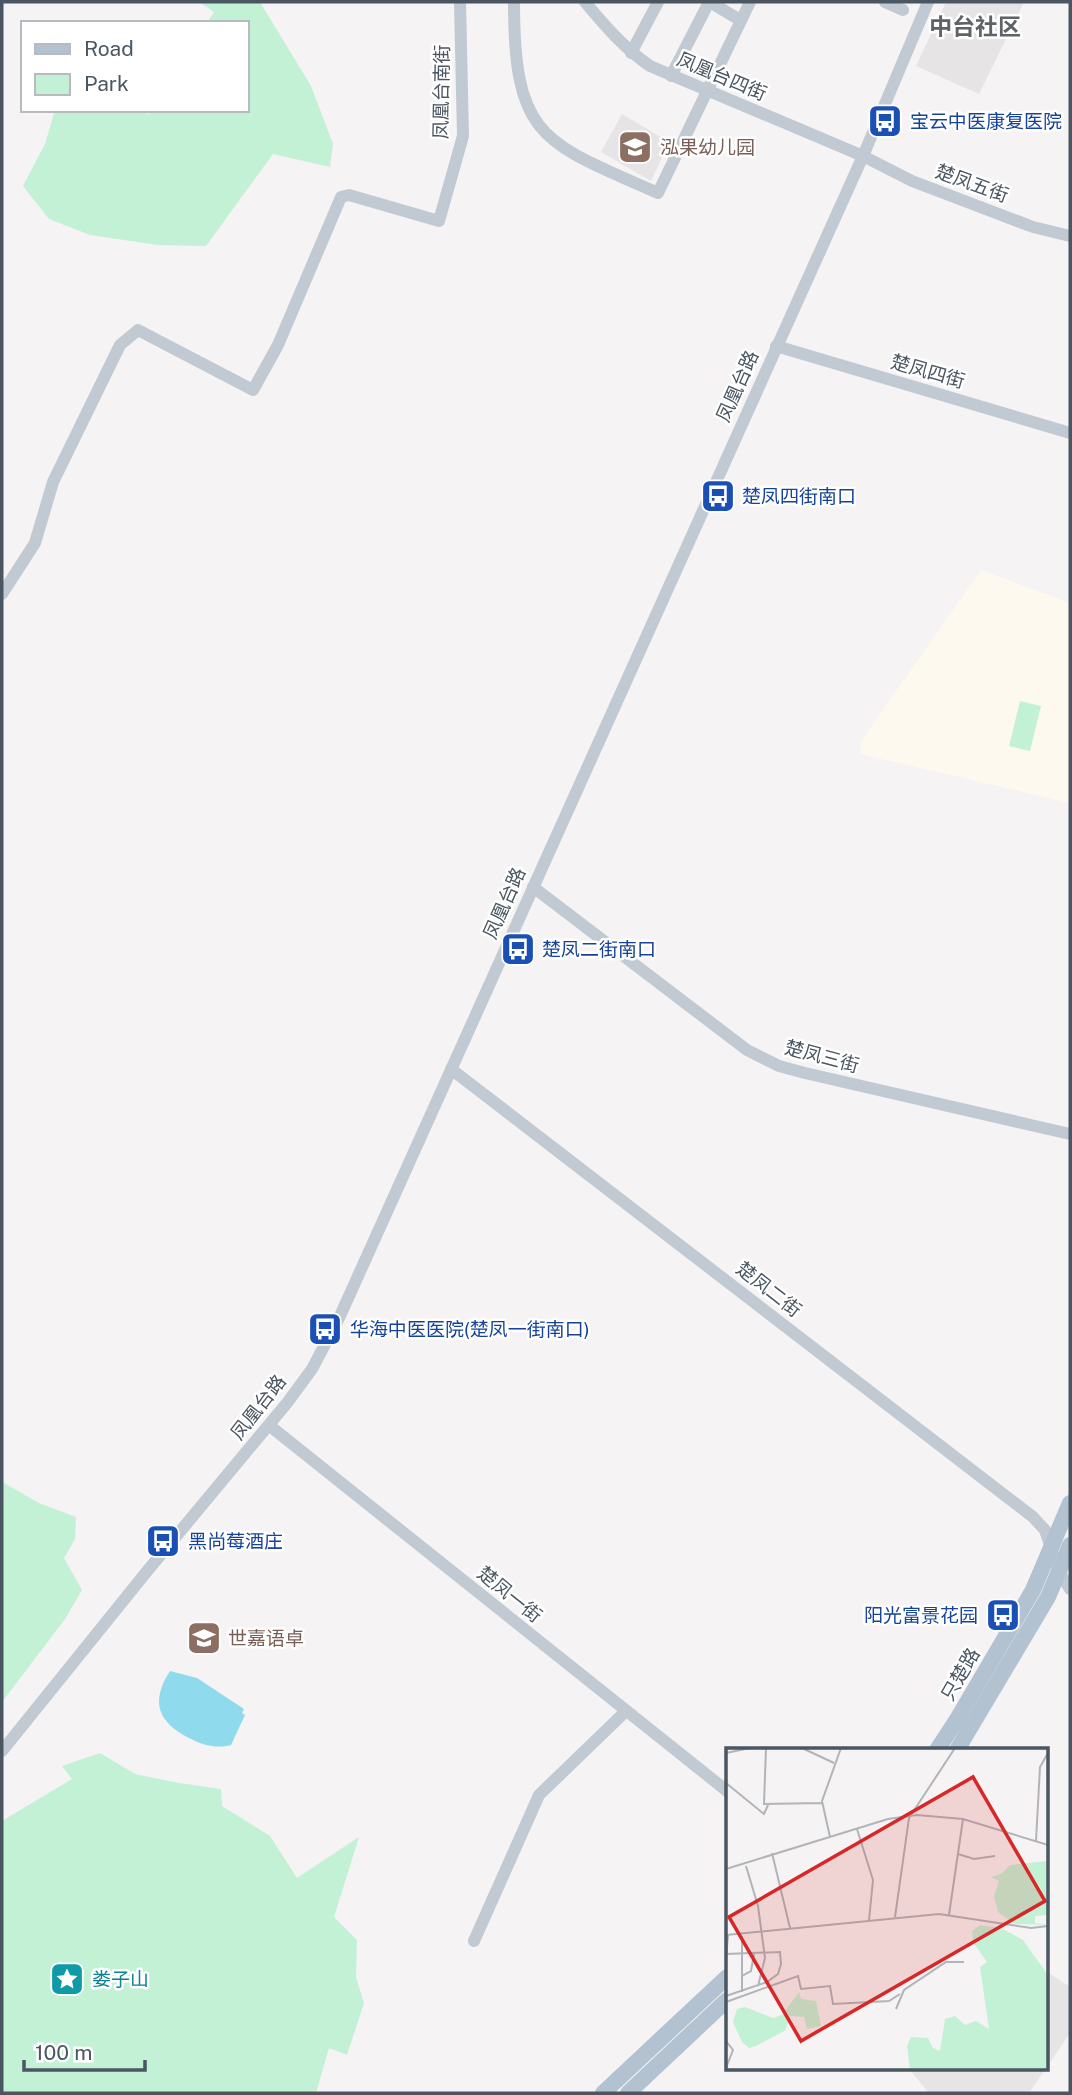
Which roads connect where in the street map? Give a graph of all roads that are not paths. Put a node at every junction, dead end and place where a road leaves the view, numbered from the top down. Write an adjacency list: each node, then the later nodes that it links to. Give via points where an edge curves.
1 (460, 2): 18 (street, 凤凰台南街, via 463,136 439,221 349,195 341,197 278,345 253,390 138,330 120,345 53,482 35,543)
2 (514, 2): 13 (street, via 514,47 524,99 541,130 577,158 658,193)
3 (585, 2): 11 (street, 凤凰台四街)
4 (658, 2): 11 (street)
5 (710, 2): 10 (street); 12 (street)
6 (750, 2): 10 (street)
7 (885, 2): 9 (street)
8 (928, 2): 14 (street, 凤凰台路)
9 (903, 10)
10 (740, 20): 13 (street)
11 (631, 53): 12 (street, 凤凰台四街)
12 (671, 76): 13 (street, 凤凰台四街)
13 (709, 91): 14 (street, 凤凰台四街)
14 (863, 156): 15 (street, 楚凤五街, via 912,181 1032,227); 16 (street, 凤凰台路)
15 (1070, 236)
16 (776, 346): 17 (street, 楚凤四街); 19 (street, 凤凰台路)
17 (1070, 433)
18 (2, 594)
19 (533, 887): 20 (street, 凤凰台路); 21 (street, 楚凤三街, via 711,1024 764,1059 805,1073)
20 (451, 1069): 22 (street, 凤凰台路, via 340,1316 312,1369); 25 (street, 楚凤二街, via 1033,1517 1045,1530)
21 (1070, 1134)
22 (270, 1426): 28 (street, 楚凤一街); 31 (street, 凤凰台路)
23 (1070, 1503): 25 (main road, 只楚路)
24 (1070, 1545): 26 (main road, 只楚路)
25 (1050, 1551): 26 (street, 楚凤二街); 29 (main road, 只楚路, via 1033,1590)
26 (1059, 1572): 27 (street, 楚凤二街); 30 (main road, 只楚路)
27 (1070, 1589)
28 (626, 1711): 32 (street, 楚凤一街); 33 (street, via 539,1795)
29 (938, 1748)
30 (958, 1748)
31 (2, 1751)
32 (726, 1790)
33 (474, 1941)
34 (726, 1978): 36 (main road)
35 (726, 2001): 37 (main road)
36 (603, 2093)
37 (628, 2093)

